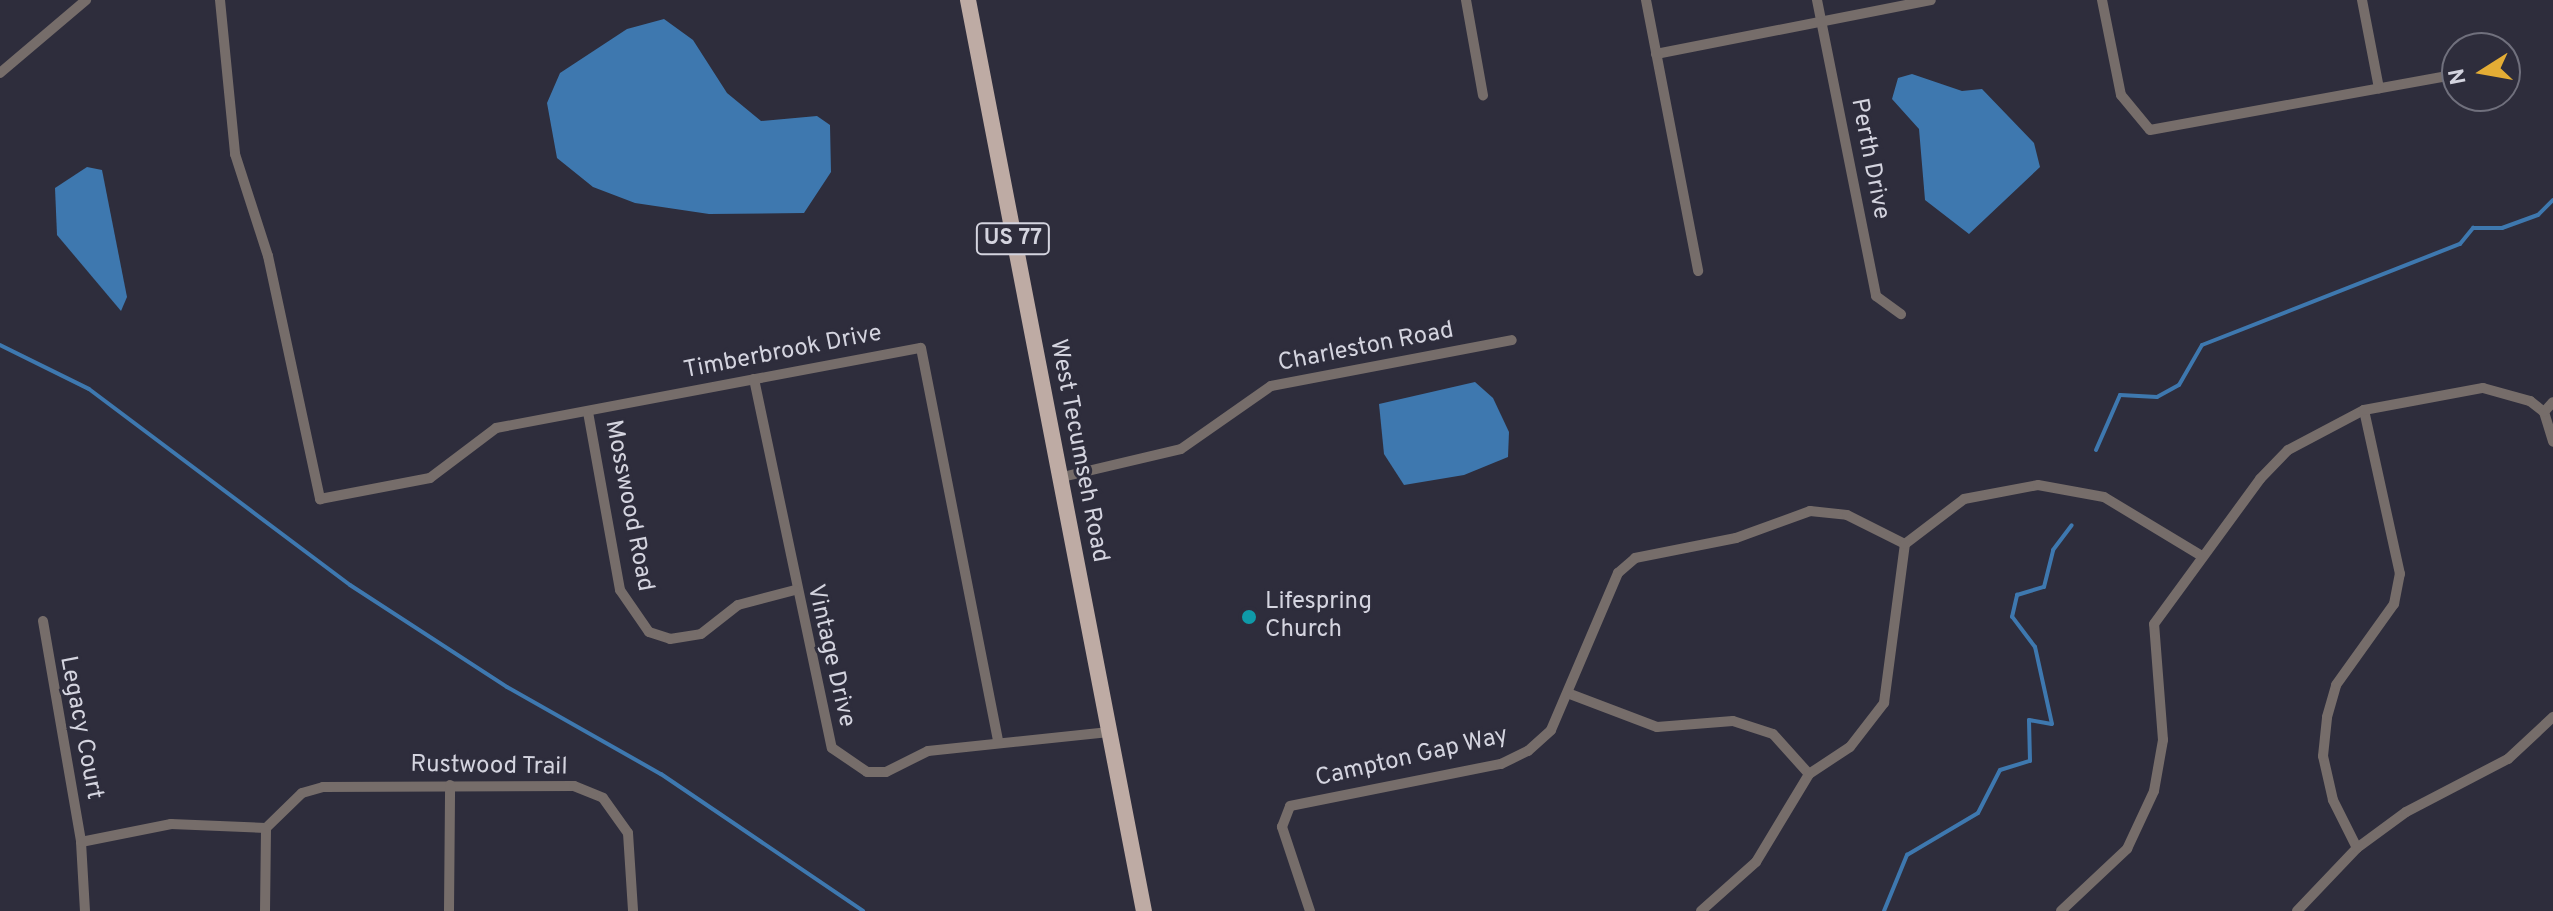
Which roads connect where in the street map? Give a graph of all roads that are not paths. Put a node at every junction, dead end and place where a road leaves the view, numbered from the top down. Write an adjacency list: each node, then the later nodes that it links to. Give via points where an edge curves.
1 (86, 0): 12 (street)
2 (220, 0): 22 (street, Timberbrook Drive, via 235,154 268,256 320,499 339,500 430,478 496,428)
3 (968, 0): 25 (main road, West Tecumseh Road / US 77)
4 (1466, 0): 15 (street)
5 (1646, 0): 11 (street)
6 (1817, 0): 10 (street, Perth Drive)
7 (1931, 0): 10 (street)
8 (2102, 0): 14 (street, via 2121,95 2150,130)
9 (2362, 0): 14 (street)
10 (1821, 22): 11 (street); 17 (street, Perth Drive, via 1876,296)
11 (1656, 54): 16 (street)
12 (0, 73)
13 (2441, 77): 14 (street)
14 (2379, 88)
15 (1483, 95)
16 (1698, 271)
17 (1901, 314)
18 (1512, 340): 25 (street, Charleston Road, via 1271,386 1181,449)
19 (754, 379): 22 (street, Timberbrook Drive); 28 (street, Vintage Drive); 33 (street, Timberbrook Drive, via 921,348)
20 (2553, 402): 23 (street)
21 (2364, 410): 23 (street, via 2483,388 2530,401); 27 (street, via 2288,450); 38 (street, via 2395,524 2400,574 2394,604 2336,685 2327,717 2323,756 2333,800)
22 (588, 412): 28 (street, Mosswood Road, via 620,590 649,632 670,639 701,634 738,605)
23 (2544, 412): 24 (street)
24 (2553, 442)
25 (1058, 478): 32 (main road, West Tecumseh Road / US 77)
26 (1905, 544): 27 (street, via 1964,499 2038,485 2104,497); 30 (street, Campton Gap Way, via 1847,515 1810,511 1736,538 1635,558 1618,573); 34 (street, via 1884,703 1850,747)
27 (2200, 555): 46 (street, via 2154,624 2163,740 2154,791 2127,849)
28 (795, 590): 33 (street, Vintage Drive, via 824,732 846,762 886,772 928,751)
29 (43, 621): 37 (street, Legacy Court)
30 (1570, 694): 34 (street, via 1657,727 1733,721 1773,734); 44 (street, Campton Gap Way, via 1551,730 1501,764 1290,806 1284,839)
31 (2553, 717): 38 (street, via 2508,759 2406,812)
32 (1109, 732): 33 (street, Vintage Drive, via 1052,743); 43 (main road, West Tecumseh Road / US 77)
33 (998, 739)
34 (1809, 774): 45 (street, via 1756,862)
35 (450, 785): 36 (street, Rustwood Trail, via 323,787 302,793); 41 (street); 42 (street, Rustwood Trail, via 559,784 603,798 628,833)
36 (266, 828): 37 (street, via 171,824); 40 (street)
37 (81, 842): 39 (street, Legacy Court)
38 (2357, 848): 47 (street)
39 (85, 911)
40 (265, 911)
41 (449, 911)
42 (633, 911)
43 (1144, 911)
44 (1310, 911)
45 (1701, 911)
46 (2061, 911)
47 (2297, 911)

